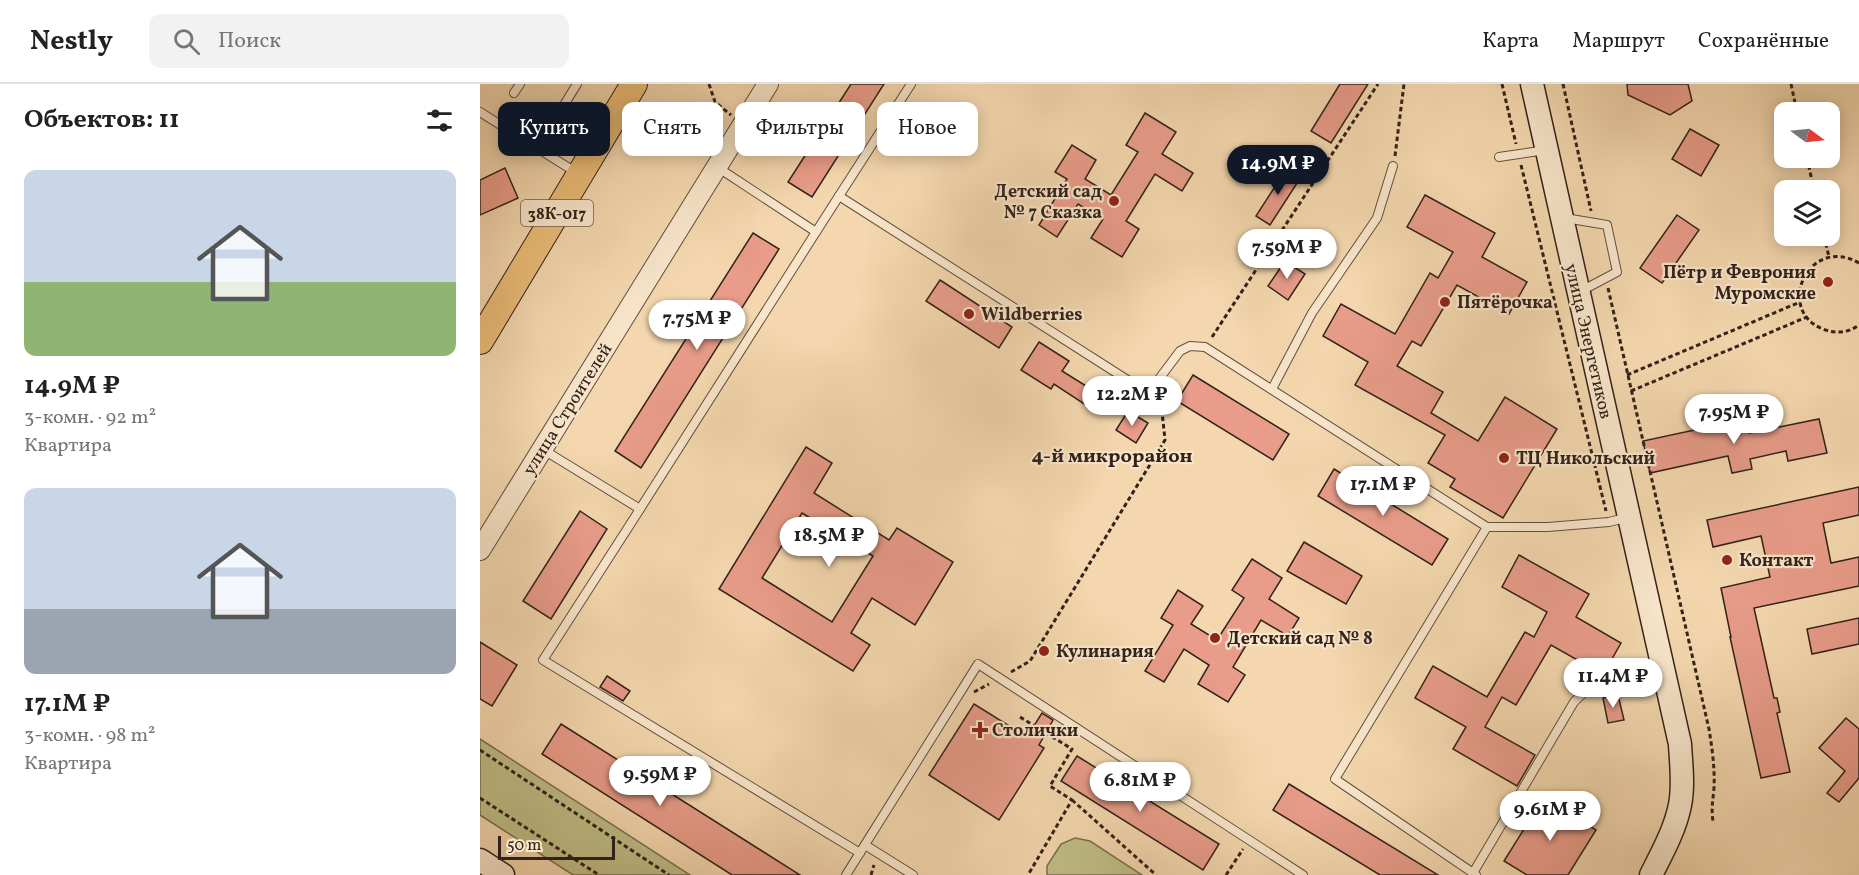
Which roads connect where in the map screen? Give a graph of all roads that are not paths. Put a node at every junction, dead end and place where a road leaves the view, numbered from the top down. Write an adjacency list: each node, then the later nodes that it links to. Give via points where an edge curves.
1 (520, 84): 7 (lane)
2 (577, 84): 8 (lane)
3 (634, 84): 14 (main road, 38К-017)
4 (768, 84): 12 (street, улица Строителей)
5 (911, 84): 15 (lane)
6 (1532, 84): 10 (main road, улица Энергетиков)
7 (514, 93)
8 (566, 102)
9 (480, 112): 14 (lane)
10 (1548, 149): 11 (lane); 16 (main road, улица Энергетиков)
11 (1499, 157)
12 (716, 166): 17 (lane); 21 (street, улица Строителей)
13 (1393, 166): 20 (lane, via 1377,218 1312,313)
14 (580, 174): 19 (main road, 38К-017)
15 (839, 196): 17 (lane); 20 (lane, via 1137,386 1156,382 1180,351 1190,346 1205,347)
16 (1562, 218): 18 (main road, улица Энергетиков); 18 (lane, via 1607,225 1617,272)
17 (816, 232): 22 (lane)
18 (1578, 292): 23 (main road, улица Энергетиков)
19 (480, 341)
20 (1272, 389): 24 (lane)
21 (542, 449): 22 (lane); 25 (street, улица Строителей)
22 (640, 509): 27 (lane, via 543,660)
23 (1619, 520): 24 (lane, via 1548,527); 26 (main road, улица Энергетиков)
24 (1487, 527): 29 (lane, via 1335,779)
25 (480, 550)
26 (1662, 666): 29 (lane, via 1595,682 1574,702); 34 (main road, улица Энергетиков, via 1680,744 1682,777 1680,805 1669,841)
27 (863, 849): 31 (lane); 32 (lane, via 878,853); 33 (lane, via 978,664)
28 (480, 860): 30 (main road)
29 (1475, 874)
30 (503, 875)
31 (846, 875)
32 (913, 875)
33 (1303, 875)
34 (1651, 875)

